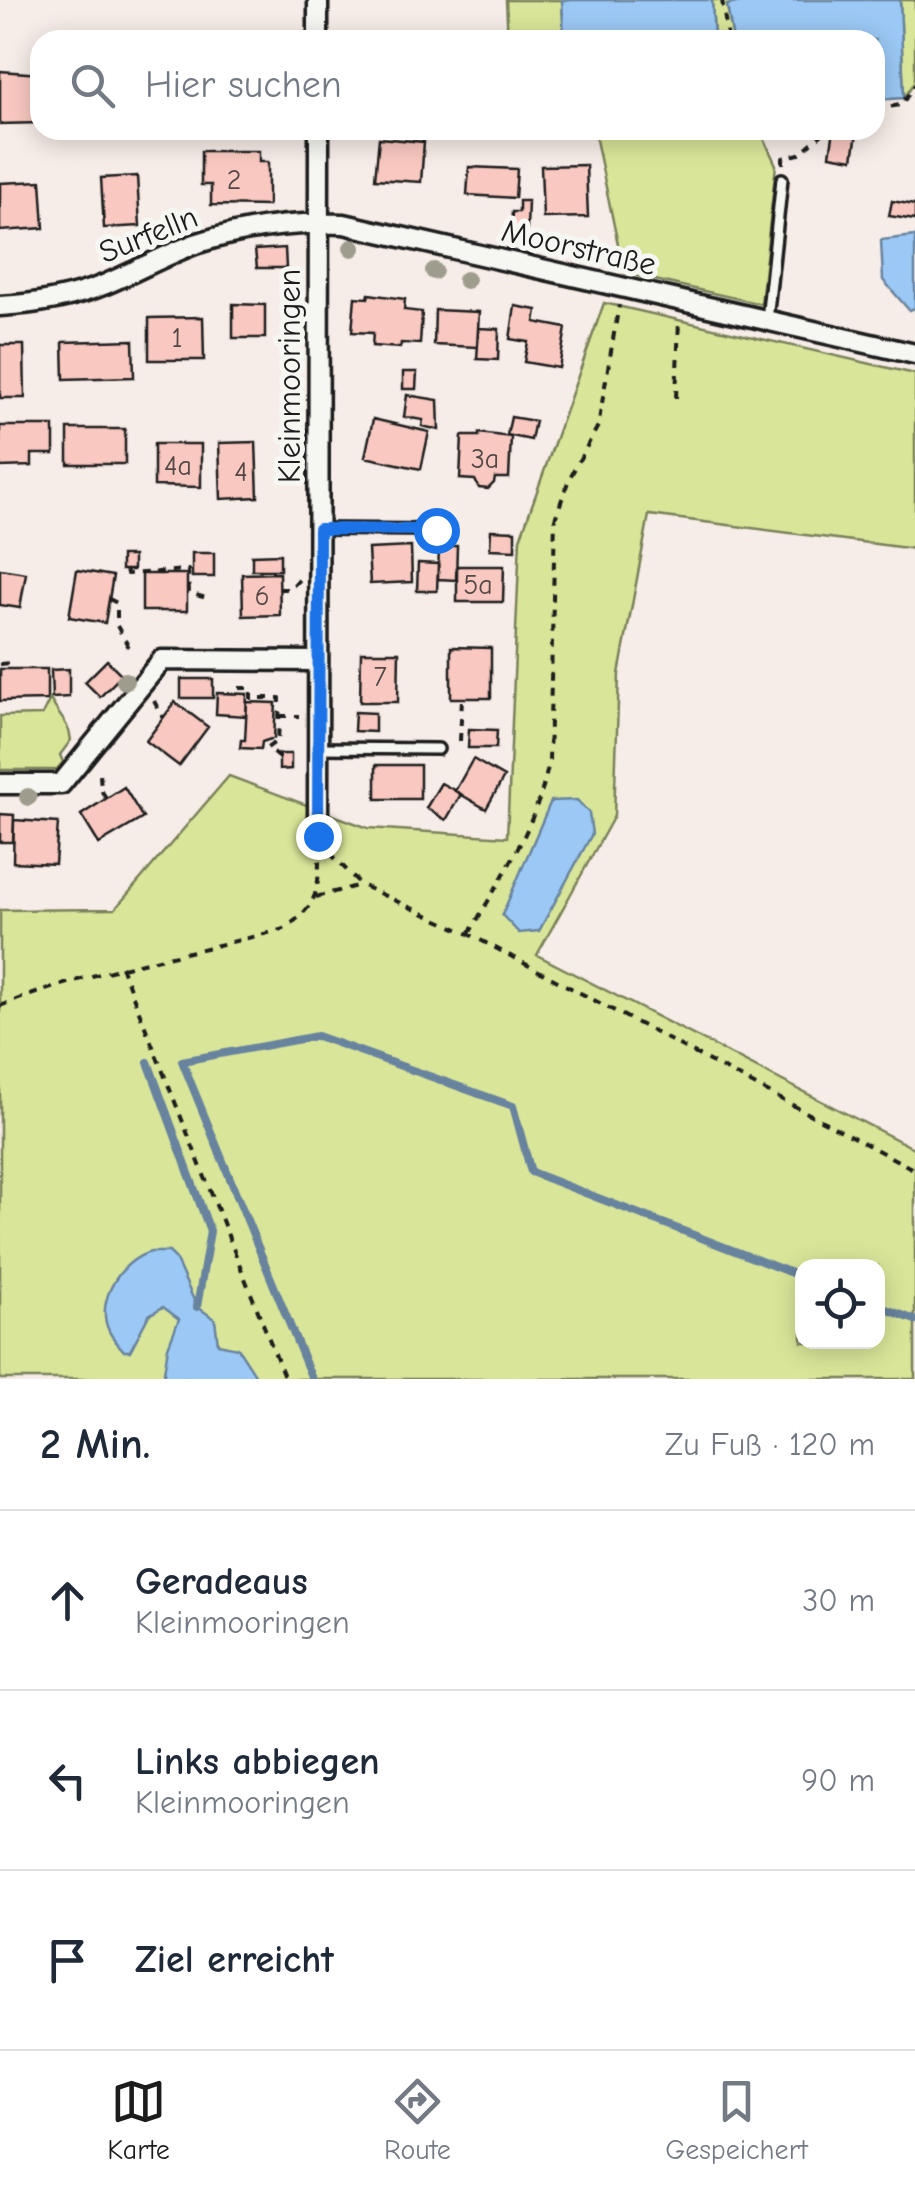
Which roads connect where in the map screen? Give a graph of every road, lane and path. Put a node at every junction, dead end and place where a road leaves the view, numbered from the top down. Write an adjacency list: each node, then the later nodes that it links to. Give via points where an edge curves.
1 (318, 0): 3 (street)
2 (722, 0): 4 (path)
3 (318, 30)
4 (726, 30)
5 (915, 85): 6 (path, via 902,106)
6 (885, 108)
7 (318, 140): 10 (street)
8 (814, 140): 9 (path, via 783,158)
9 (782, 179): 14 (lane)
10 (319, 223): 11 (street, Moorstraße); 13 (street, Surfelln, via 241,232 63,298); 17 (street, Kleinmooringen)
11 (622, 287): 12 (street, Moorstraße); 40 (path, via 598,426 555,519 544,791)
12 (683, 301): 14 (street, Moorstraße); 16 (path)
13 (0, 306)
14 (767, 320): 15 (street, Moorstraße)
15 (915, 354)
16 (676, 398)
17 (319, 529): 18 (lane, Kleinmooringen); 23 (street, Kleinmooringen)
18 (436, 530)
19 (126, 570): 20 (path, via 188,570 188,594)
20 (206, 598)
21 (109, 599): 22 (path, via 117,603 117,626)
22 (132, 651)
23 (318, 661): 31 (street, Kleinmooringen); 35 (street, via 162,660 61,784)
24 (0, 664): 25 (path)
25 (12, 670)
26 (239, 688): 33 (path, via 251,688 251,698 280,698 278,740 266,748)
27 (462, 698): 30 (path)
28 (153, 699): 29 (path)
29 (162, 718)
30 (460, 740)
31 (318, 748): 32 (lane); 37 (street, Kleinmooringen)
32 (438, 748)
33 (279, 758)
34 (100, 776): 36 (path)
35 (0, 784)
36 (106, 798)
37 (318, 836): 38 (path); 39 (path)
38 (361, 885): 39 (path); 40 (path)
39 (316, 897): 41 (path, via 284,929)
40 (469, 934): 43 (path)
41 (121, 966): 42 (path); 44 (path)
42 (0, 1006)
43 (915, 1170)
44 (285, 1379)

